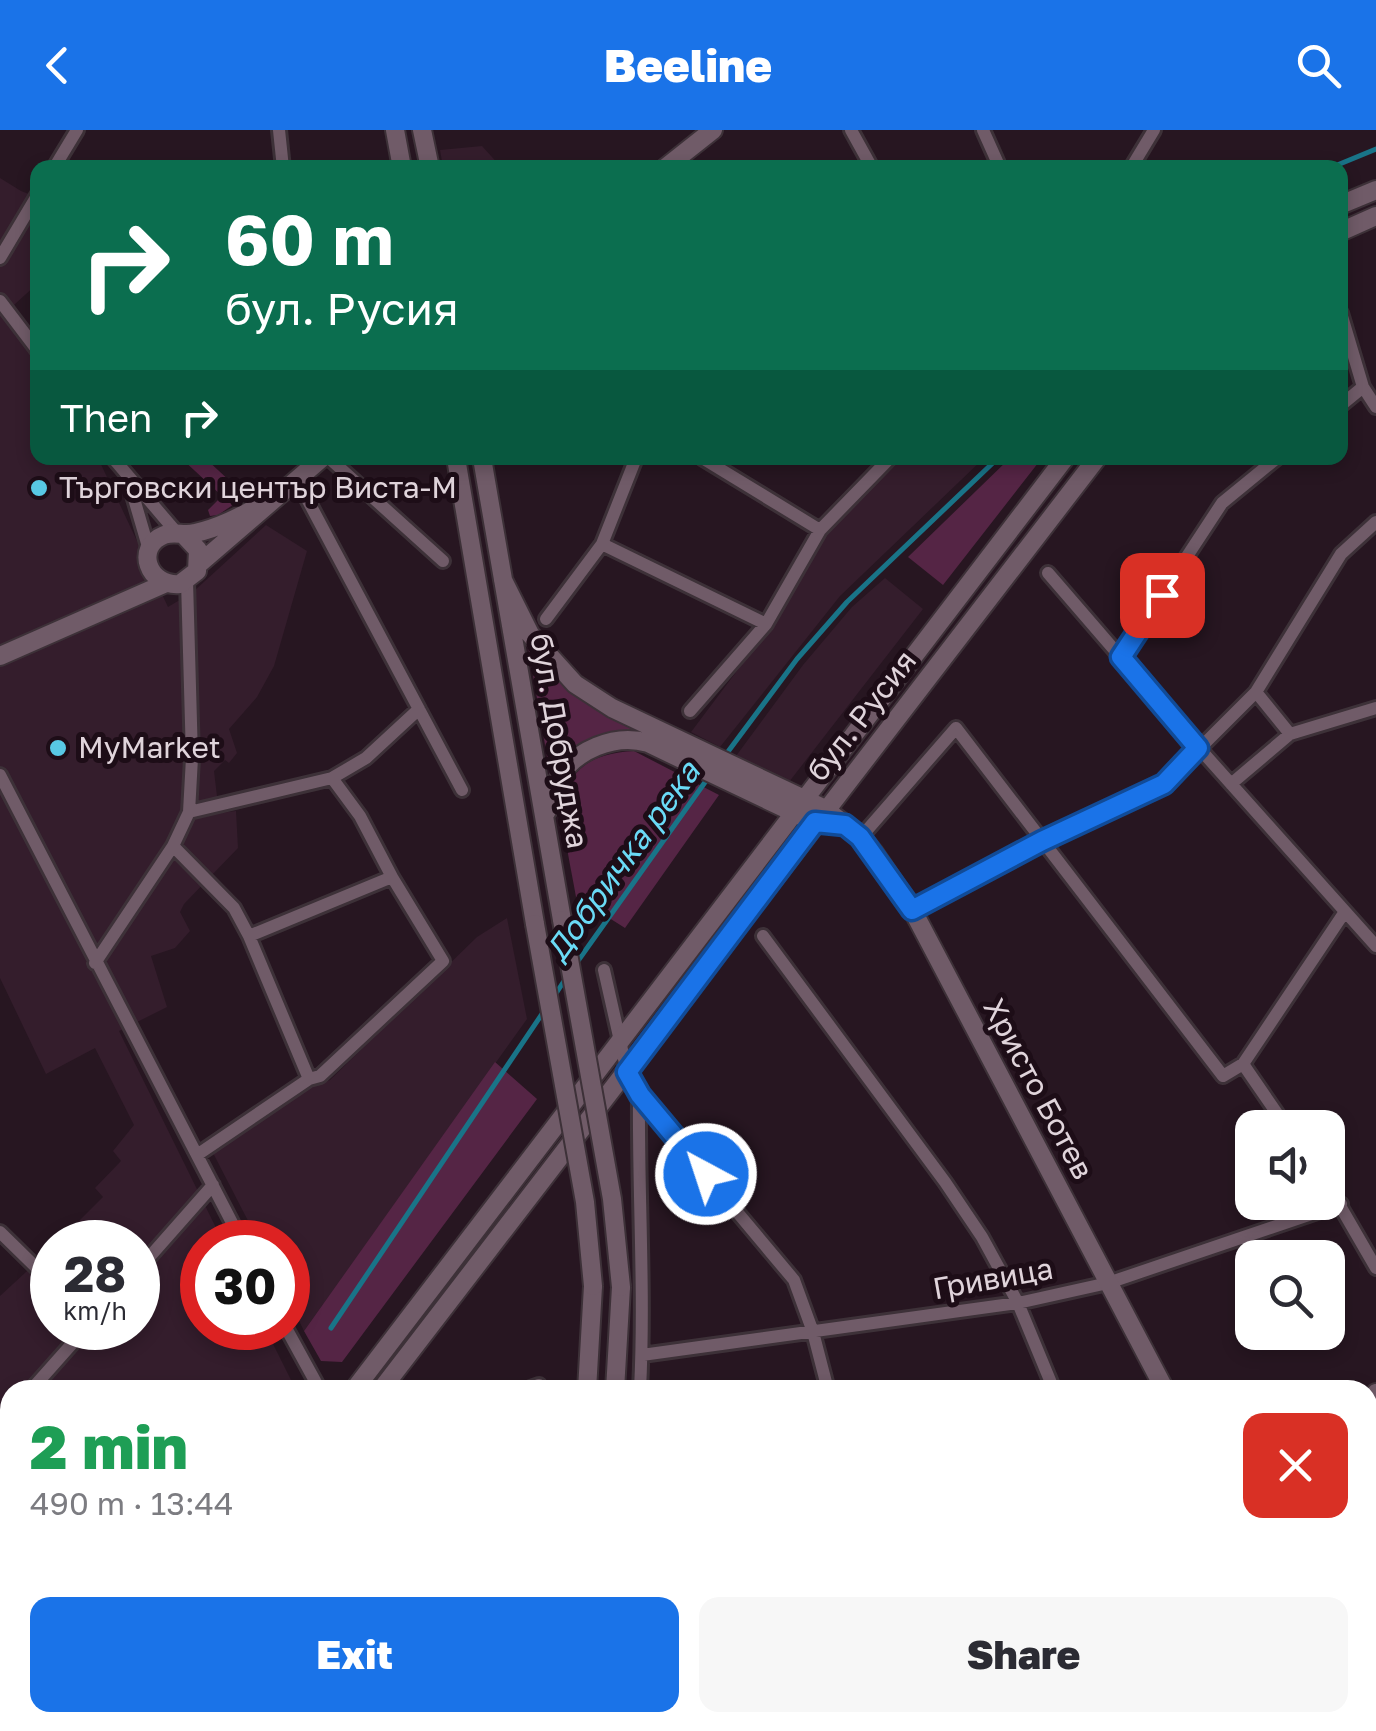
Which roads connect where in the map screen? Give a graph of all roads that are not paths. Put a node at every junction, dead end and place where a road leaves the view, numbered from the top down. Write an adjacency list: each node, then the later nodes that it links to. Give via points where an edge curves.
1 (76, 130): 9 (street)
2 (279, 130): 10 (street)
3 (395, 130): 11 (main road)
4 (422, 130): 12 (main road)
5 (713, 130): 13 (main road)
6 (851, 130): 14 (street)
7 (982, 130): 15 (street)
8 (1154, 130): 16 (street)
9 (59, 160)
10 (282, 160)
11 (401, 160)
12 (428, 160)
13 (677, 160)
14 (868, 160)
15 (996, 160)
16 (1136, 160)
17 (1376, 190): 18 (main road)
18 (1348, 202)
19 (30, 207): 22 (street)
20 (1376, 216): 21 (main road)
21 (1348, 228)
22 (0, 258)
23 (0, 301): 25 (street)
24 (1348, 337): 26 (street)
25 (30, 340)
26 (1363, 387): 27 (street); 28 (street)
27 (1348, 399)
28 (1376, 408)
29 (118, 465): 40 (street)
30 (314, 465): 41 (main road)
31 (328, 465): 48 (street)
32 (457, 465): 113 (main road, бул. Добруджа, bridge, via 585,1202 594,1286)
33 (483, 465): 51 (main road, бул. Добруджа)
34 (633, 465): 46 (street)
35 (713, 465): 44 (street)
36 (883, 465): 44 (street)
37 (1060, 465): 72 (main road, бул. Русия)
38 (1092, 465): 74 (main road, бул. Русия)
39 (1268, 465): 58 (street, via 1222,503)
40 (125, 474): 45 (street); 47 (street)
41 (297, 480): 42 (main road); 61 (street)
42 (273, 498): 45 (main road, via 224,524); 49 (main road)
43 (1376, 522): 59 (street, via 1341,554)
44 (820, 530): 56 (street)
45 (181, 534): 47 (main road, via 160,537); 49 (main road, via 198,550)
46 (602, 544): 55 (street); 56 (street)
47 (149, 555): 53 (main road, via 153,574); 54 (main road)
48 (442, 561)
49 (199, 564): 52 (main road)
50 (1048, 573): 58 (street)
51 (503, 580): 65 (main road, via 530,634 575,684); 75 (main road, бул. Добруджа)
52 (187, 581): 53 (main road); 73 (street)
53 (166, 584): 54 (main road)
54 (120, 604): 57 (main road)
55 (546, 619)
56 (766, 624): 62 (street)
57 (0, 656)
58 (1121, 657): 64 (street)
59 (1256, 692): 63 (street); 64 (street)
60 (1376, 708): 63 (street)
61 (419, 709): 68 (street, via 366,758); 70 (street)
62 (690, 711)
63 (1290, 734): 69 (street)
64 (1198, 748): 69 (street); 78 (street, via 1164,784)
65 (704, 759): 66 (main road); 75 (main road, via 638,740 610,742 569,766)
66 (730, 772): 71 (main road); 72 (main road)
67 (0, 775): 86 (street)
68 (332, 778): 73 (street); 80 (street)
69 (1231, 784): 82 (street)
70 (462, 790)
71 (751, 791): 72 (main road); 76 (main road, via 773,814)
72 (798, 805): 74 (main road, Христо Ботев); 76 (main road, бул. Русия)
73 (190, 812): 79 (street)
74 (820, 815): 77 (main road, Христо Ботев); 90 (main road, бул. Русия)
75 (545, 816): 114 (main road, бул. Добруджа, bridge, via 612,1199 621,1287)
76 (774, 837): 88 (main road, бул. Русия)
77 (860, 837): 78 (street, via 956,728); 81 (main road, Христо Ботев)
78 (1042, 841): 81 (street); 89 (street, via 1223,1076)
79 (174, 846): 83 (street, via 234,908); 86 (street)
80 (392, 877): 83 (street); 91 (street, via 442,961 320,1076)
81 (912, 910): 103 (main road, Христо Ботев)
82 (1344, 913): 85 (street); 89 (street)
83 (249, 936): 91 (street)
84 (763, 936): 104 (street, via 945,1182)
85 (1376, 946)
86 (95, 962): 94 (street)
87 (604, 970): 88 (street)
88 (619, 1042): 90 (street); 111 (main road, бул. Русия)
89 (1243, 1064): 93 (street)
90 (627, 1072): 92 (street); 112 (main road, бул. Русия)
91 (308, 1079): 94 (street)
92 (640, 1095): 105 (street, via 784,1266); 108 (street)
93 (1275, 1110)
94 (197, 1154): 95 (street)
95 (213, 1186): 97 (street); 100 (street)
96 (1345, 1213): 102 (street)
97 (231, 1220)
98 (1293, 1220): 103 (street, Гривица)
99 (0, 1232): 101 (street)
100 (160, 1245)
101 (30, 1261)
102 (1376, 1268)
103 (1108, 1283): 104 (street, Гривица); 118 (main road, Христо Ботев)
104 (1018, 1302): 105 (street, Гривица); 117 (street)
105 (813, 1332): 108 (street, Гривица); 116 (street)
106 (66, 1350): 109 (street)
107 (298, 1350): 110 (street)
108 (642, 1355): 115 (street)
109 (40, 1380)
110 (313, 1380)
111 (362, 1380)
112 (389, 1380)
113 (588, 1380)
114 (616, 1380)
115 (641, 1380)
116 (825, 1380)
117 (1050, 1380)
118 (1160, 1380)

